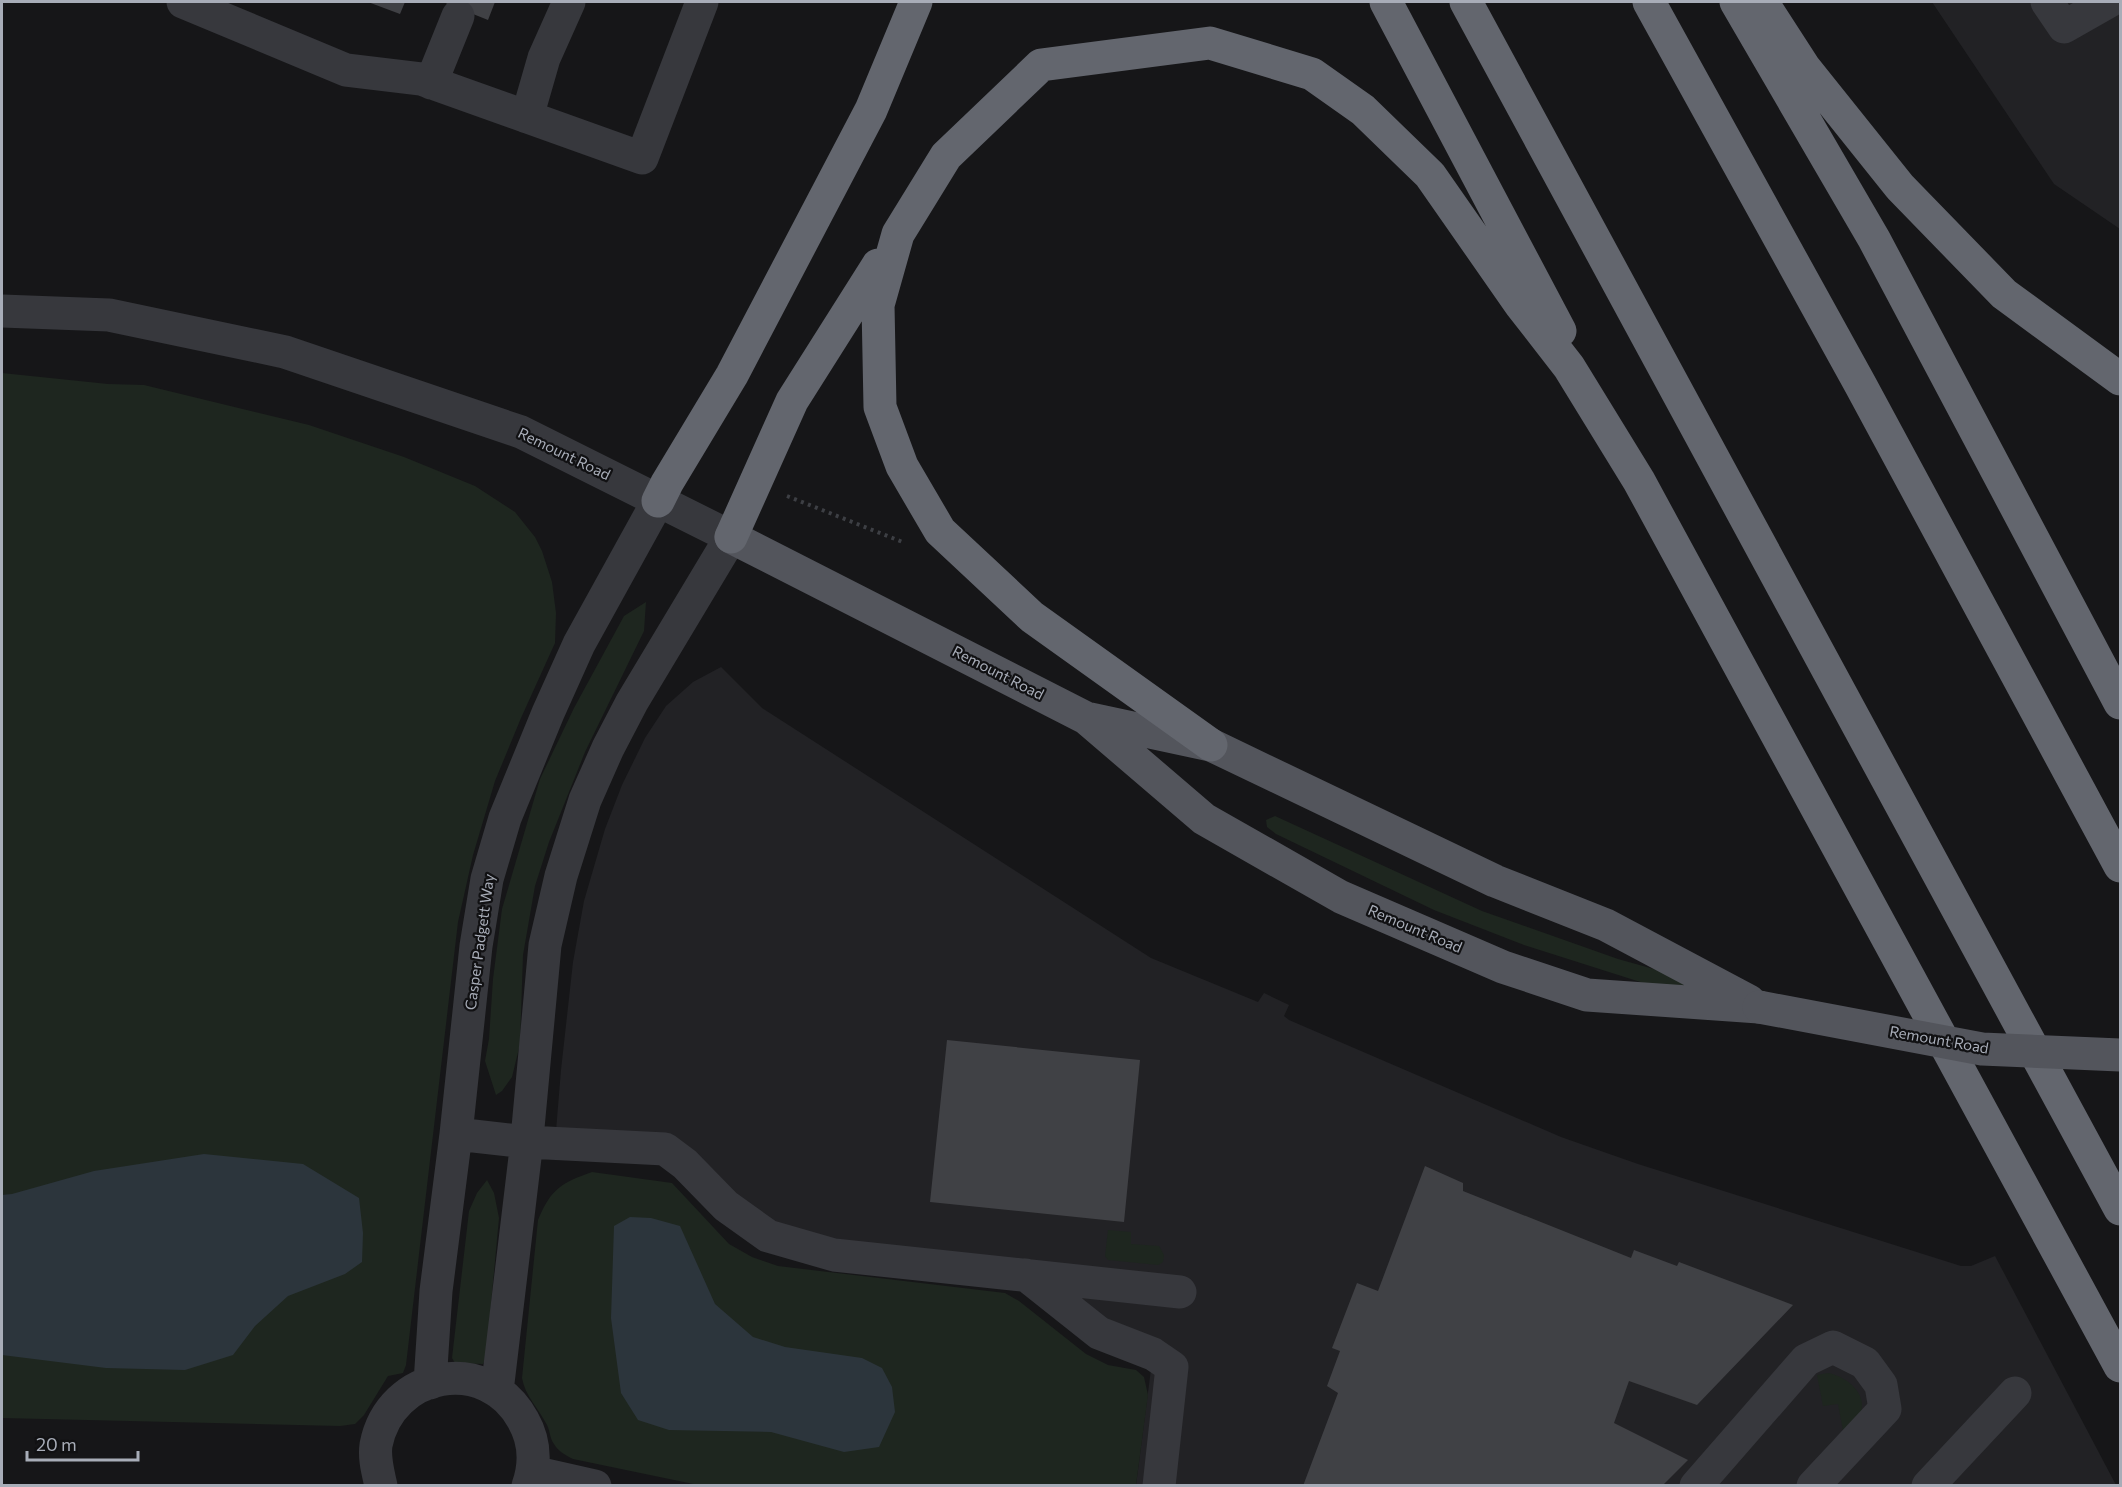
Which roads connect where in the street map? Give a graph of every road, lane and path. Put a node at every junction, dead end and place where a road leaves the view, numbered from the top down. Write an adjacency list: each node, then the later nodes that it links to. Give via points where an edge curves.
1 (183, 2): 13 (street, via 346,70 421,79)
2 (569, 2): 14 (street, via 544,58)
3 (702, 2): 14 (street, via 642,158)
4 (916, 2): 20 (highway, via 871,110 732,375)
5 (1386, 2): 18 (highway)
6 (1466, 2): 31 (highway)
7 (1649, 2): 26 (highway)
8 (1736, 2): 23 (highway, via 1874,239)
9 (1762, 2): 17 (highway, via 1804,67 1900,186 2004,294)
10 (2047, 2): 11 (street, via 2064,27)
11 (2108, 2)
12 (458, 16): 13 (street)
13 (431, 84): 14 (street)
14 (527, 117)
15 (898, 234): 18 (highway, via 946,156 1041,65 1210,43 1312,74 1363,110 1430,175 1569,367); 21 (highway, via 792,400); 25 (highway, via 878,305 880,407 902,466 940,531 1032,617)
16 (2, 311): 20 (street, Remount Road, via 109,315 285,352 521,432)
17 (2121, 379)
18 (1639, 481): 34 (highway)
19 (783, 494): 22 (path)
20 (658, 501): 21 (street, Remount Road); 29 (street, Casper Padgett Way, via 579,644 506,818 487,879 476,946)
21 (731, 537): 24 (main road, Remount Road); 30 (street, via 632,702 585,800 545,945)
22 (907, 544)
23 (2121, 703)
24 (1086, 718): 25 (main road, Remount Road); 27 (main road, Remount Road, via 1204,819 1341,897 1503,967 1587,994)
25 (1210, 745): 27 (main road, Remount Road, via 1495,881 1606,926)
26 (2121, 866)
27 (1759, 1007): 28 (main road, Remount Road, bridge, via 1982,1049)
28 (2121, 1054)
29 (456, 1134): 30 (street); 35 (street, Casper Padgett Way, via 436,1291)
30 (527, 1142): 32 (street, via 665,1149 726,1206 768,1236 834,1256); 36 (street)
31 (2121, 1209)
32 (1026, 1275): 33 (street); 41 (street, via 1099,1333 1153,1354 1172,1367)
33 (1180, 1293)
34 (2121, 1366)
35 (430, 1383): 36 (street, via 462,1378); 39 (street, via 405,1395 381,1427 376,1447)
36 (497, 1390): 38 (street, via 518,1410 528,1429 534,1450)
37 (2014, 1393): 44 (street)
38 (530, 1479): 40 (street)
39 (381, 1485)
40 (595, 1485)
41 (1159, 1485)
42 (1696, 1485): 43 (street, via 1806,1360 1833,1347 1865,1364 1881,1385 1886,1409)
43 (1813, 1485)
44 (1928, 1485)

